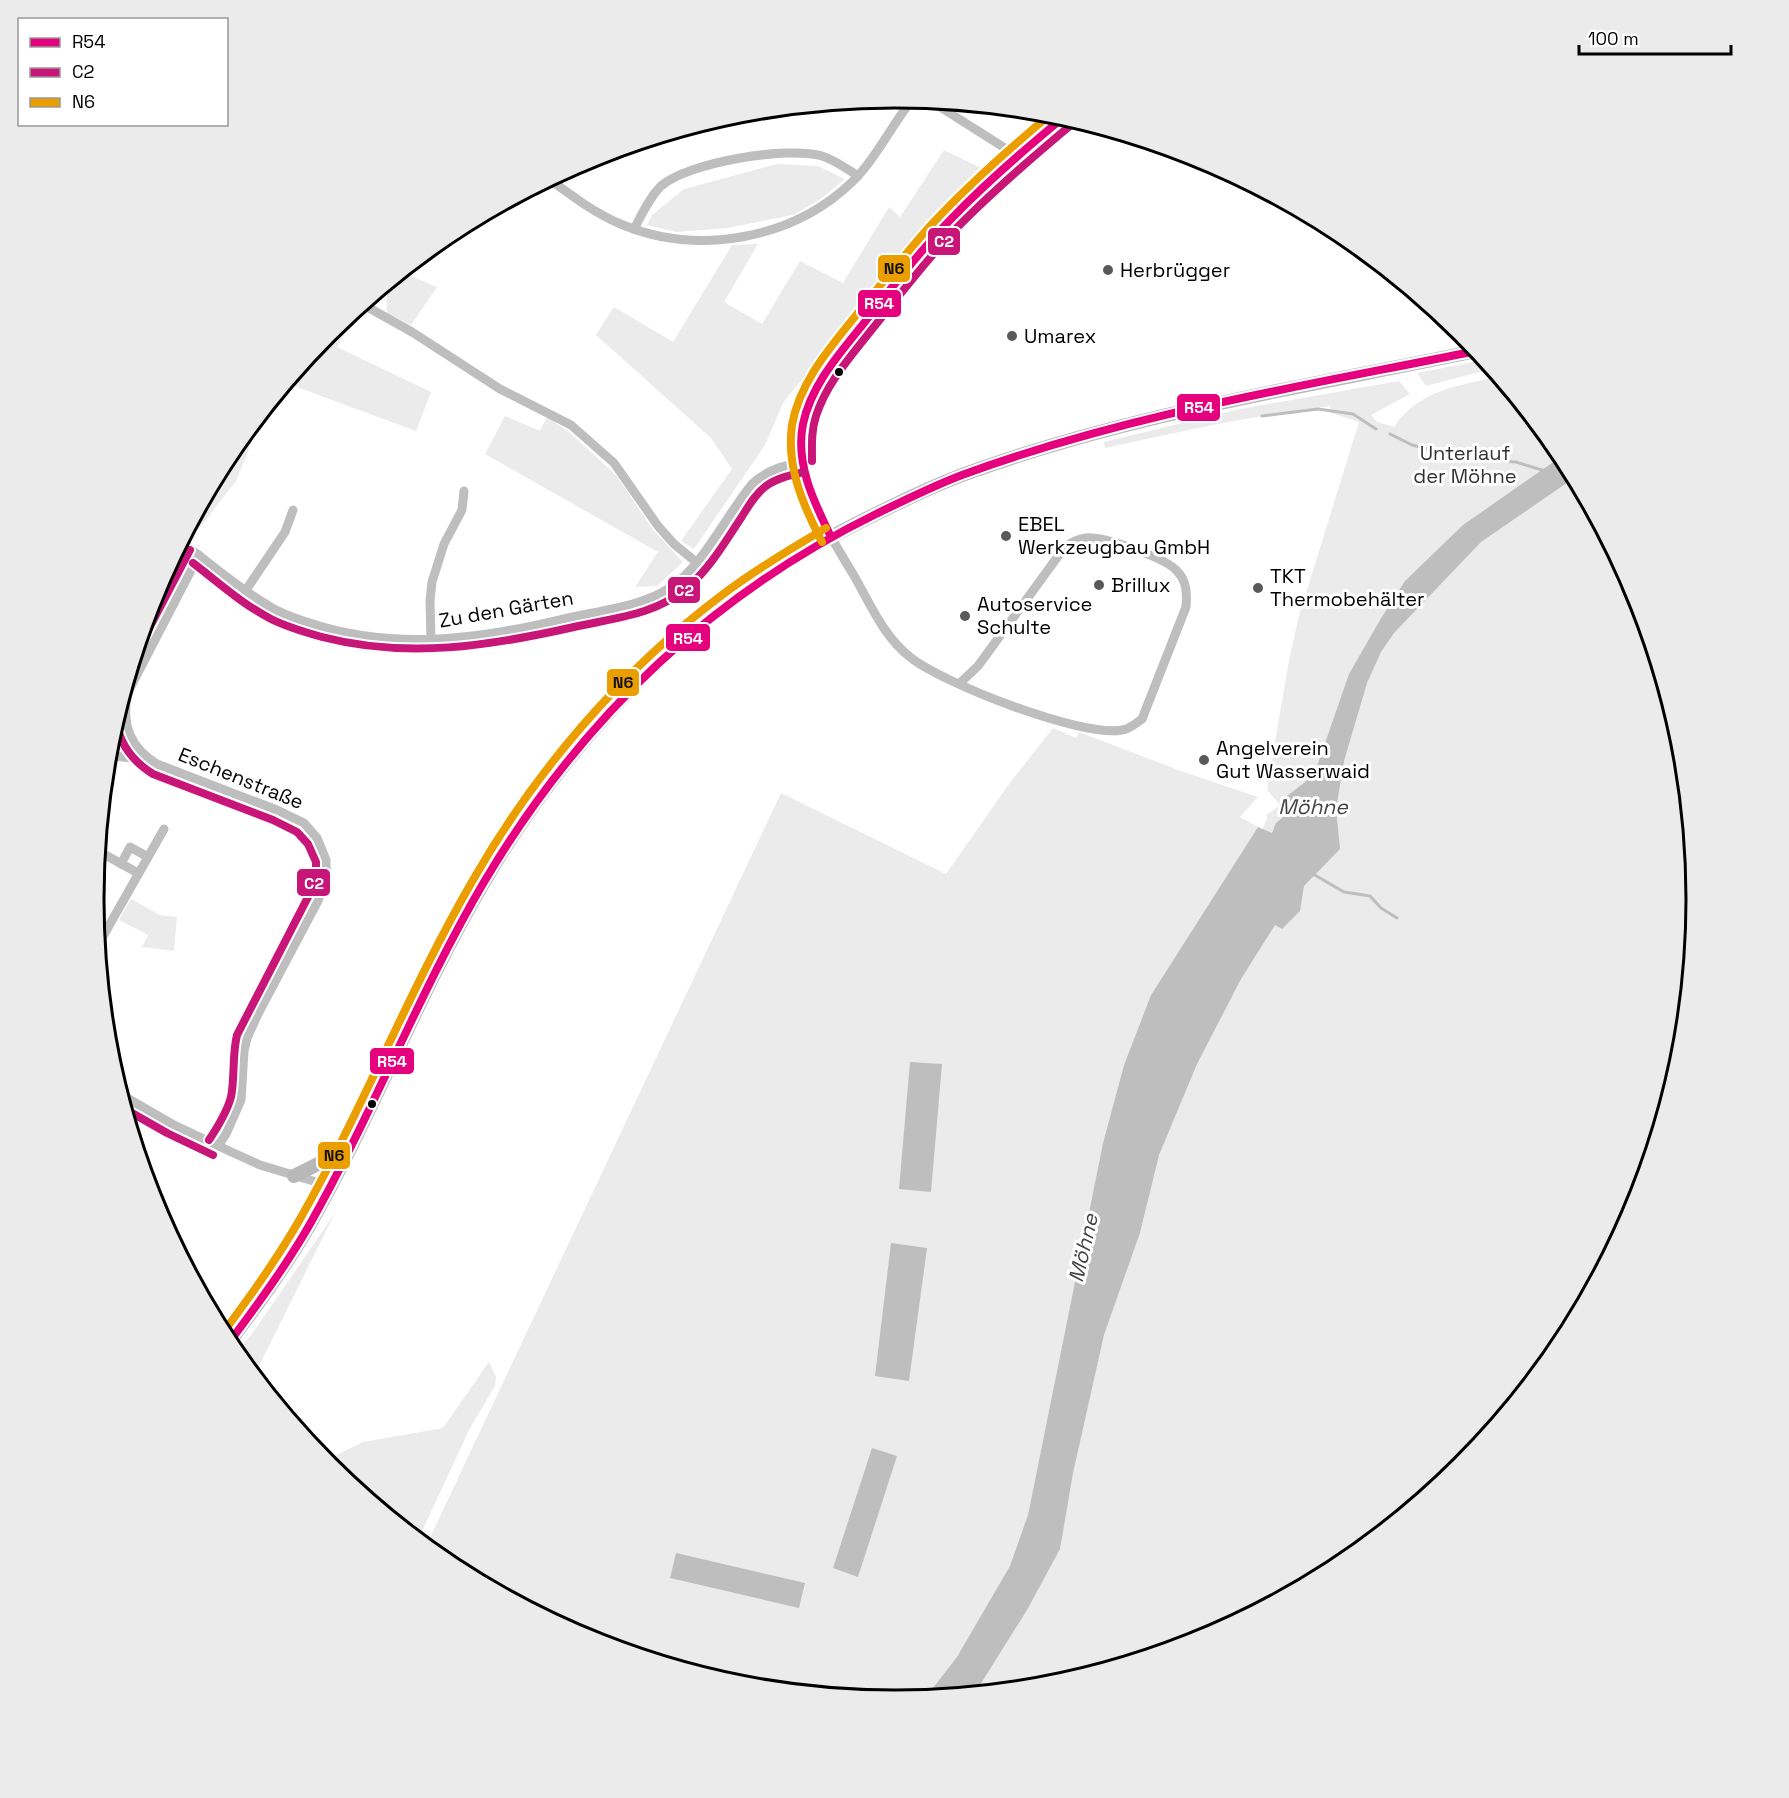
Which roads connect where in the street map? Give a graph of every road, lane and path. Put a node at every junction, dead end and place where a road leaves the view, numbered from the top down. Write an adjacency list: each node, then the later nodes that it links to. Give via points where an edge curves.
1 (906, 108): 5 (street)
2 (945, 110): 4 (street)
3 (1055, 124): 4 (street)
4 (1016, 157): 10 (street, via 927,245 821,381 803,423)
5 (858, 176): 7 (street, via 816,211 753,235 697,239); 7 (street, via 812,154 711,164 677,176 661,187)
6 (557, 184): 7 (street, via 599,213)
7 (634, 229)
8 (369, 308): 16 (street, via 500,389 572,425 614,463 658,526)
9 (1466, 353): 13 (main road, via 1206,405 1067,441 963,474)
10 (802, 462): 13 (street, via 809,489); 16 (street, Zu den Gärten, via 761,475 752,483)
11 (464, 491): 18 (street, via 462,510 444,544 432,582)
12 (293, 510): 17 (street, via 285,531)
13 (831, 537): 20 (street, via 874,615 896,644 910,658); 33 (main road, via 777,568 714,615 641,680 578,748 529,812 482,885)
14 (187, 546): 15 (street, Zu den Gärten)
15 (199, 555): 17 (street, Zu den Gärten); 19 (street)
16 (696, 562): 18 (street, Zu den Gärten, via 671,588 640,601 529,627)
17 (246, 590): 18 (street, Zu den Gärten, via 270,607 327,628 377,638)
18 (431, 640)
19 (134, 680)
20 (959, 684): 20 (street, via 978,666 1070,543 1086,538 1106,539 1169,563 1184,582 1186,607 1142,719 1131,727 1089,727 1043,718)
21 (126, 713): 23 (street, via 131,739)
22 (117, 756): 23 (street)
23 (144, 756): 34 (street, Eschenstraße, via 304,823 317,838 326,860 326,879 318,901 248,1038 241,1100)
24 (164, 829): 26 (street)
25 (105, 855): 27 (street)
26 (148, 856): 27 (street, via 130,847); 28 (street)
27 (121, 864): 28 (street)
28 (138, 873): 29 (street)
29 (105, 933)
30 (129, 1100): 31 (street)
31 (138, 1106): 32 (street); 34 (street)
32 (133, 1115)
33 (352, 1142): 35 (main road); 36 (main road)
34 (218, 1146): 35 (street)
35 (294, 1176): 36 (street)
36 (330, 1186): 37 (main road, via 275,1279)
37 (235, 1335)

